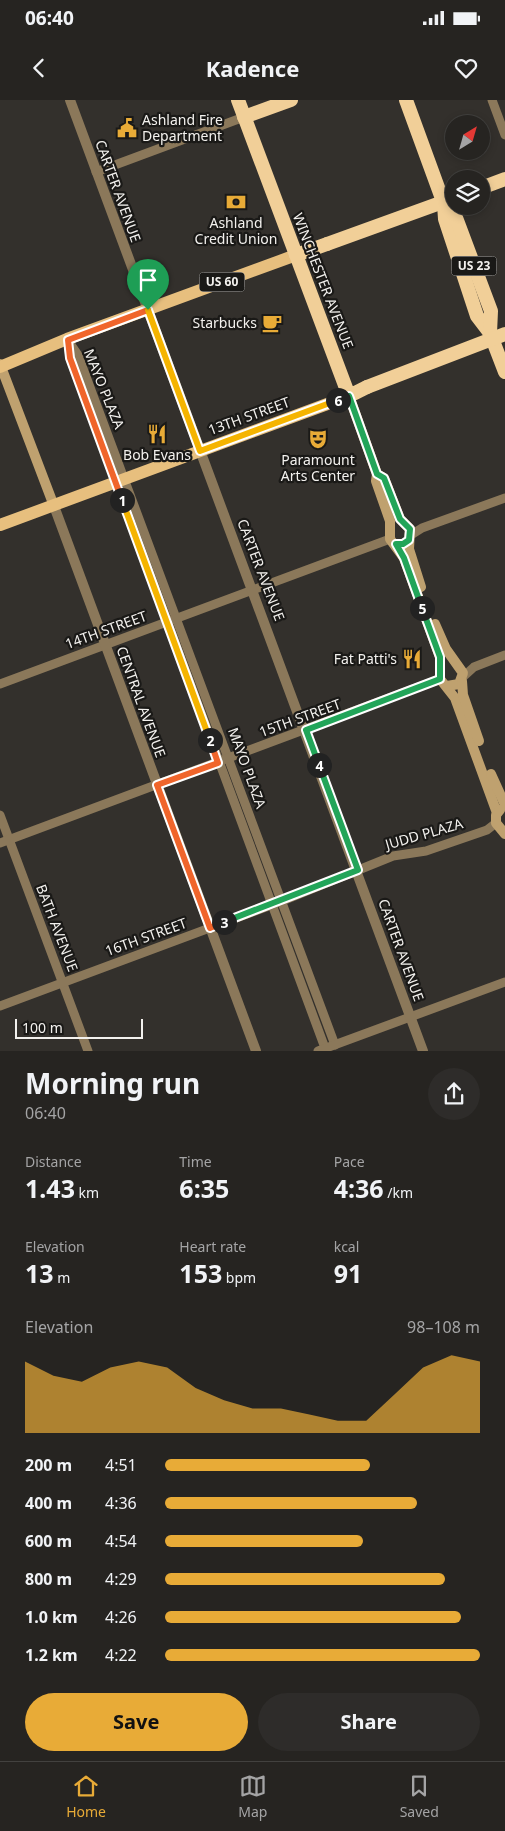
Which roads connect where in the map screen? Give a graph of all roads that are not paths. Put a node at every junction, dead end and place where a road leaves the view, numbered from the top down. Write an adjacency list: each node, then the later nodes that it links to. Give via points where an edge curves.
1 (70, 100): 8 (street, CARTER AVENUE)
2 (238, 100): 6 (highway, WINCHESTER AVENUE)
3 (291, 100): 6 (highway)
4 (406, 100): 11 (highway, US 23)
5 (492, 100): 7 (street)
6 (244, 117): 8 (street); 14 (highway, WINCHESTER AVENUE)
7 (505, 135)
8 (96, 172): 15 (street, CARTER AVENUE)
9 (505, 179): 10 (highway)
10 (490, 185)
11 (445, 192)
12 (445, 202): 14 (highway, bridge)
13 (455, 215): 19 (highway, US 23, via 491,311 490,333)
14 (296, 255): 15 (main road, US 60); 20 (highway, WINCHESTER AVENUE)
15 (148, 310): 17 (main road, US 60); 21 (street, CARTER AVENUE)
16 (505, 334): 20 (highway, 13TH STREET, bridge)
17 (68, 340): 18 (main road, US 60); 23 (street, MAYO PLAZA, via 78,356)
18 (0, 366): 25 (main road, CENTRAL AVENUE)
19 (505, 372)
20 (349, 396): 21 (main road, 13TH STREET); 22 (main road, WINCHESTER AVENUE)
21 (200, 451): 23 (main road, 13TH STREET); 30 (street, CARTER AVENUE)
22 (377, 474): 27 (main road, WINCHESTER AVENUE, via 376,481); 28 (main road, WINCHESTER AVENUE, via 384,478 396,511)
23 (120, 480): 25 (main road, 13TH STREET); 31 (street, MAYO PLAZA)
24 (505, 498): 28 (street)
25 (54, 506): 26 (main road, 13TH STREET); 32 (street, CENTRAL AVENUE)
26 (0, 525)
27 (390, 528): 28 (main road, via 396,523); 29 (main road, WINCHESTER AVENUE)
28 (408, 531): 29 (main road, via 403,544); 34 (main road, WINCHESTER AVENUE, via 410,551 430,610 446,649)
29 (393, 542): 30 (street, 14TH STREET); 36 (main road, via 404,558 440,657)
30 (254, 591): 31 (street, 14TH STREET); 40 (street, CARTER AVENUE)
31 (172, 621): 32 (street, 14TH STREET); 41 (street, MAYO PLAZA); 42 (street, MAYO PLAZA)
32 (105, 645): 39 (street, 14TH STREET); 43 (street, CENTRAL AVENUE)
33 (505, 655): 35 (street)
34 (457, 664): 35 (street); 36 (main road, via 447,663); 37 (main road)
35 (474, 667): 37 (street)
36 (440, 668): 38 (main road)
37 (463, 679): 38 (main road, via 455,686); 44 (main road, via 462,695 487,766)
38 (443, 683): 40 (street, 15TH STREET); 46 (main road, via 463,720)
39 (0, 684)
40 (306, 730): 41 (street, 15TH STREET); 48 (street, CARTER AVENUE)
41 (229, 758): 42 (street, 15TH STREET); 49 (street, MAYO PLAZA)
42 (218, 763): 43 (street, 15TH STREET); 50 (street, MAYO PLAZA)
43 (157, 785): 47 (street, 15TH STREET); 51 (street, CENTRAL AVENUE)
44 (505, 805)
45 (0, 815): 47 (street, BATH AVENUE)
46 (502, 823): 48 (street, JUDD PLAZA, via 426,851 393,856)
47 (4, 841): 52 (street, BATH AVENUE)
48 (358, 870): 49 (street, 16TH STREET); 55 (street, CARTER AVENUE)
49 (282, 901): 50 (street, 16TH STREET); 56 (street, MAYO PLAZA)
50 (270, 905): 51 (street, 16TH STREET); 57 (street, MAYO PLAZA)
51 (210, 928): 52 (street, 16TH STREET); 59 (street, CENTRAL AVENUE)
52 (63, 982): 54 (street, 16TH STREET); 58 (street, BATH AVENUE)
53 (505, 982): 55 (street)
54 (0, 1006)
55 (411, 1017): 56 (street); 60 (street, CARTER AVENUE)
56 (335, 1045): 57 (street)
57 (321, 1050)
58 (88, 1051)
59 (256, 1051)
60 (423, 1051)

